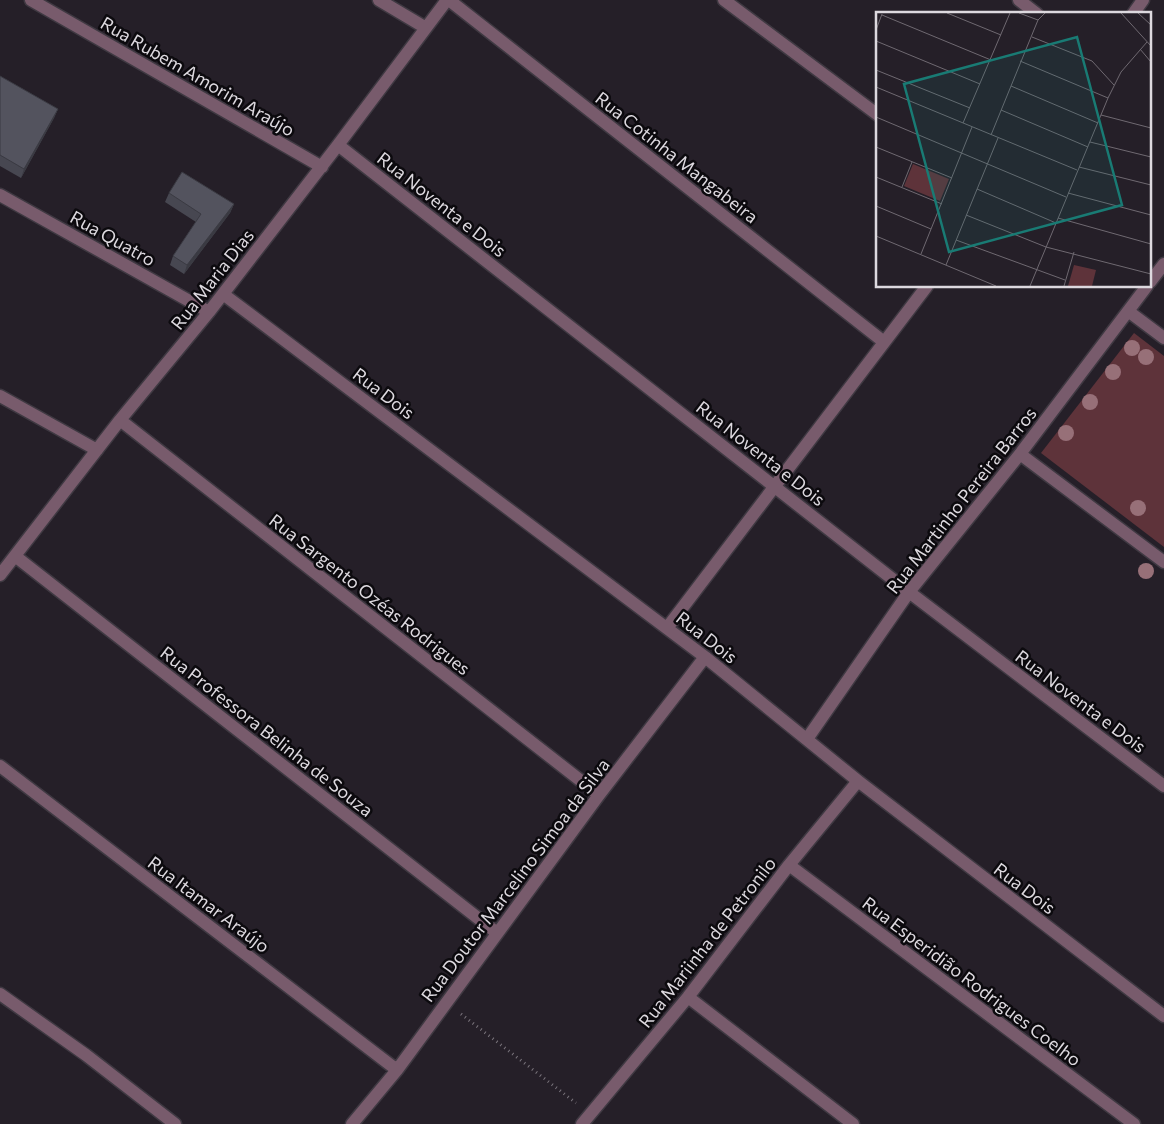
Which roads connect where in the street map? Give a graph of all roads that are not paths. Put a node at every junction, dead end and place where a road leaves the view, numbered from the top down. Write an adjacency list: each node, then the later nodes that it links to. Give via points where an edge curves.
1 (31, 0): 12 (street, Rua Rubem Amorim Araújo)
2 (379, 0): 9 (street)
3 (448, 0): 9 (street, Rua Maria Dias); 22 (street, Rua Cotinha Mangabeira)
4 (724, 0): 10 (street)
5 (1019, 0): 7 (street)
6 (1143, 0): 8 (street)
7 (1034, 12)
8 (1134, 12)
9 (426, 28): 11 (street, Rua Maria Dias)
10 (876, 114)
11 (338, 145): 12 (street, Rua Maria Dias); 27 (street, Rua Noventa e Dois)
12 (322, 167): 18 (street, Rua Maria Dias)
13 (0, 194): 20 (street, Rua Quatro)
14 (1164, 264): 15 (street)
15 (1152, 279)
16 (925, 288): 22 (street)
17 (1145, 288): 19 (street, Rua Martinho Pereira Barros)
18 (223, 294): 20 (street, Rua Maria Dias); 32 (street, Rua Dois)
19 (1128, 311): 21 (street); 26 (street, Rua Martinho Pereira Barros)
20 (209, 312): 24 (street, Rua Maria Dias)
21 (1164, 338)
22 (884, 342): 27 (street)
23 (0, 396): 25 (street)
24 (120, 420): 25 (street, Rua Maria Dias); 38 (street, Rua Sargento Ozéas Rodrigues)
25 (98, 450): 28 (street, Rua Maria Dias)
26 (1020, 454): 29 (street); 31 (street, Rua Martinho Pereira Barros)
27 (775, 486): 31 (street, Rua Noventa e Dois); 32 (street)
28 (15, 556): 30 (street, Rua Maria Dias); 40 (street, Rua Professora Belinha de Souza)
29 (1164, 562)
30 (0, 576)
31 (909, 592): 34 (street, Rua Martinho Pereira Barros); 37 (street, Rua Noventa e Dois)
32 (667, 628): 33 (street, Rua Dois)
33 (705, 657): 34 (street, Rua Dois); 38 (street, Rua Doutor Marcelino Simoa da Silva)
34 (807, 739): 36 (street, Rua Dois)
35 (0, 766): 44 (street, Rua Itamar Araújo)
36 (858, 781): 39 (street, Rua Mariinha de Petronilo); 43 (street, Rua Dois)
37 (1164, 786)
38 (599, 795): 40 (street, Rua Doutor Marcelino Simoa da Silva)
39 (789, 865): 42 (street, Rua Mariinha de Petronilo); 49 (street, Rua Esperidião Rodrigues Coelho)
40 (497, 933): 44 (street, Rua Doutor Marcelino Simoa da Silva)
41 (0, 994): 45 (street)
42 (688, 997): 47 (street, Rua Mariinha de Petronilo); 48 (street)
43 (1164, 1016)
44 (397, 1070): 46 (street, Rua Doutor Marcelino Simoa da Silva)
45 (175, 1124)
46 (352, 1124)
47 (582, 1124)
48 (853, 1124)
49 (1134, 1124)

